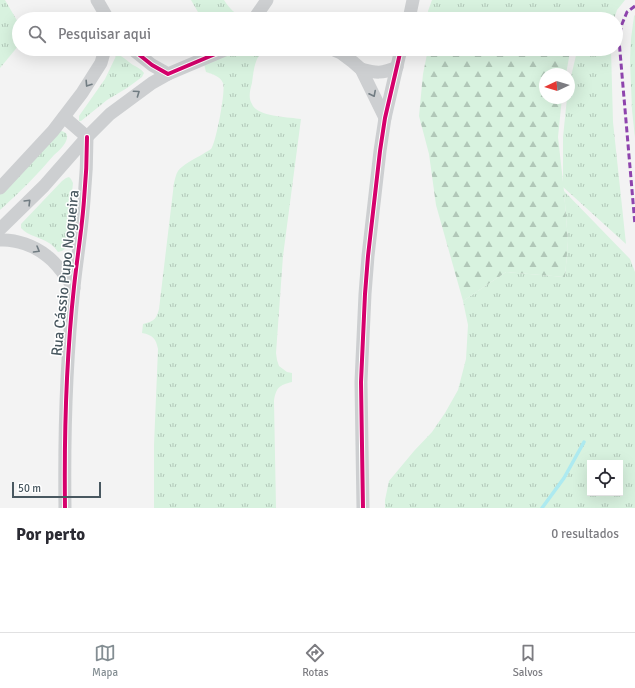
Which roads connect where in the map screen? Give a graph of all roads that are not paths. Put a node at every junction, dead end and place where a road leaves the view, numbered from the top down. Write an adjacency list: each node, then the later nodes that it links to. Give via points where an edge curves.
1 (97, 0): 3 (street)
2 (413, 0): 4 (street)
3 (104, 12)
4 (410, 12)
5 (103, 56): 13 (street, one-way to 13, via 82,93)
6 (141, 56): 12 (street)
7 (210, 56): 12 (street)
8 (345, 56): 11 (street)
9 (399, 56): 10 (street)
10 (397, 67): 11 (street, via 386,72); 14 (street)
11 (361, 69): 14 (street, one-way to 14)
12 (168, 74): 15 (street, one-way to 12, via 130,98)
13 (64, 117): 15 (street); 16 (street)
14 (385, 118): 21 (street, via 376,178 365,294 361,382)
15 (87, 137): 17 (street, one-way to 15, via 44,186); 19 (street, Rua Cássio Pupo Nogueira, via 84,200)
16 (0, 188)
17 (0, 229)
18 (0, 240): 19 (street, Rua Cássio Pupo Nogueira, one-way to 19, via 8,239 29,245 47,256)
19 (74, 288): 20 (street, Rua Cássio Pupo Nogueira, via 64,447)
20 (65, 508)
21 (363, 508)

